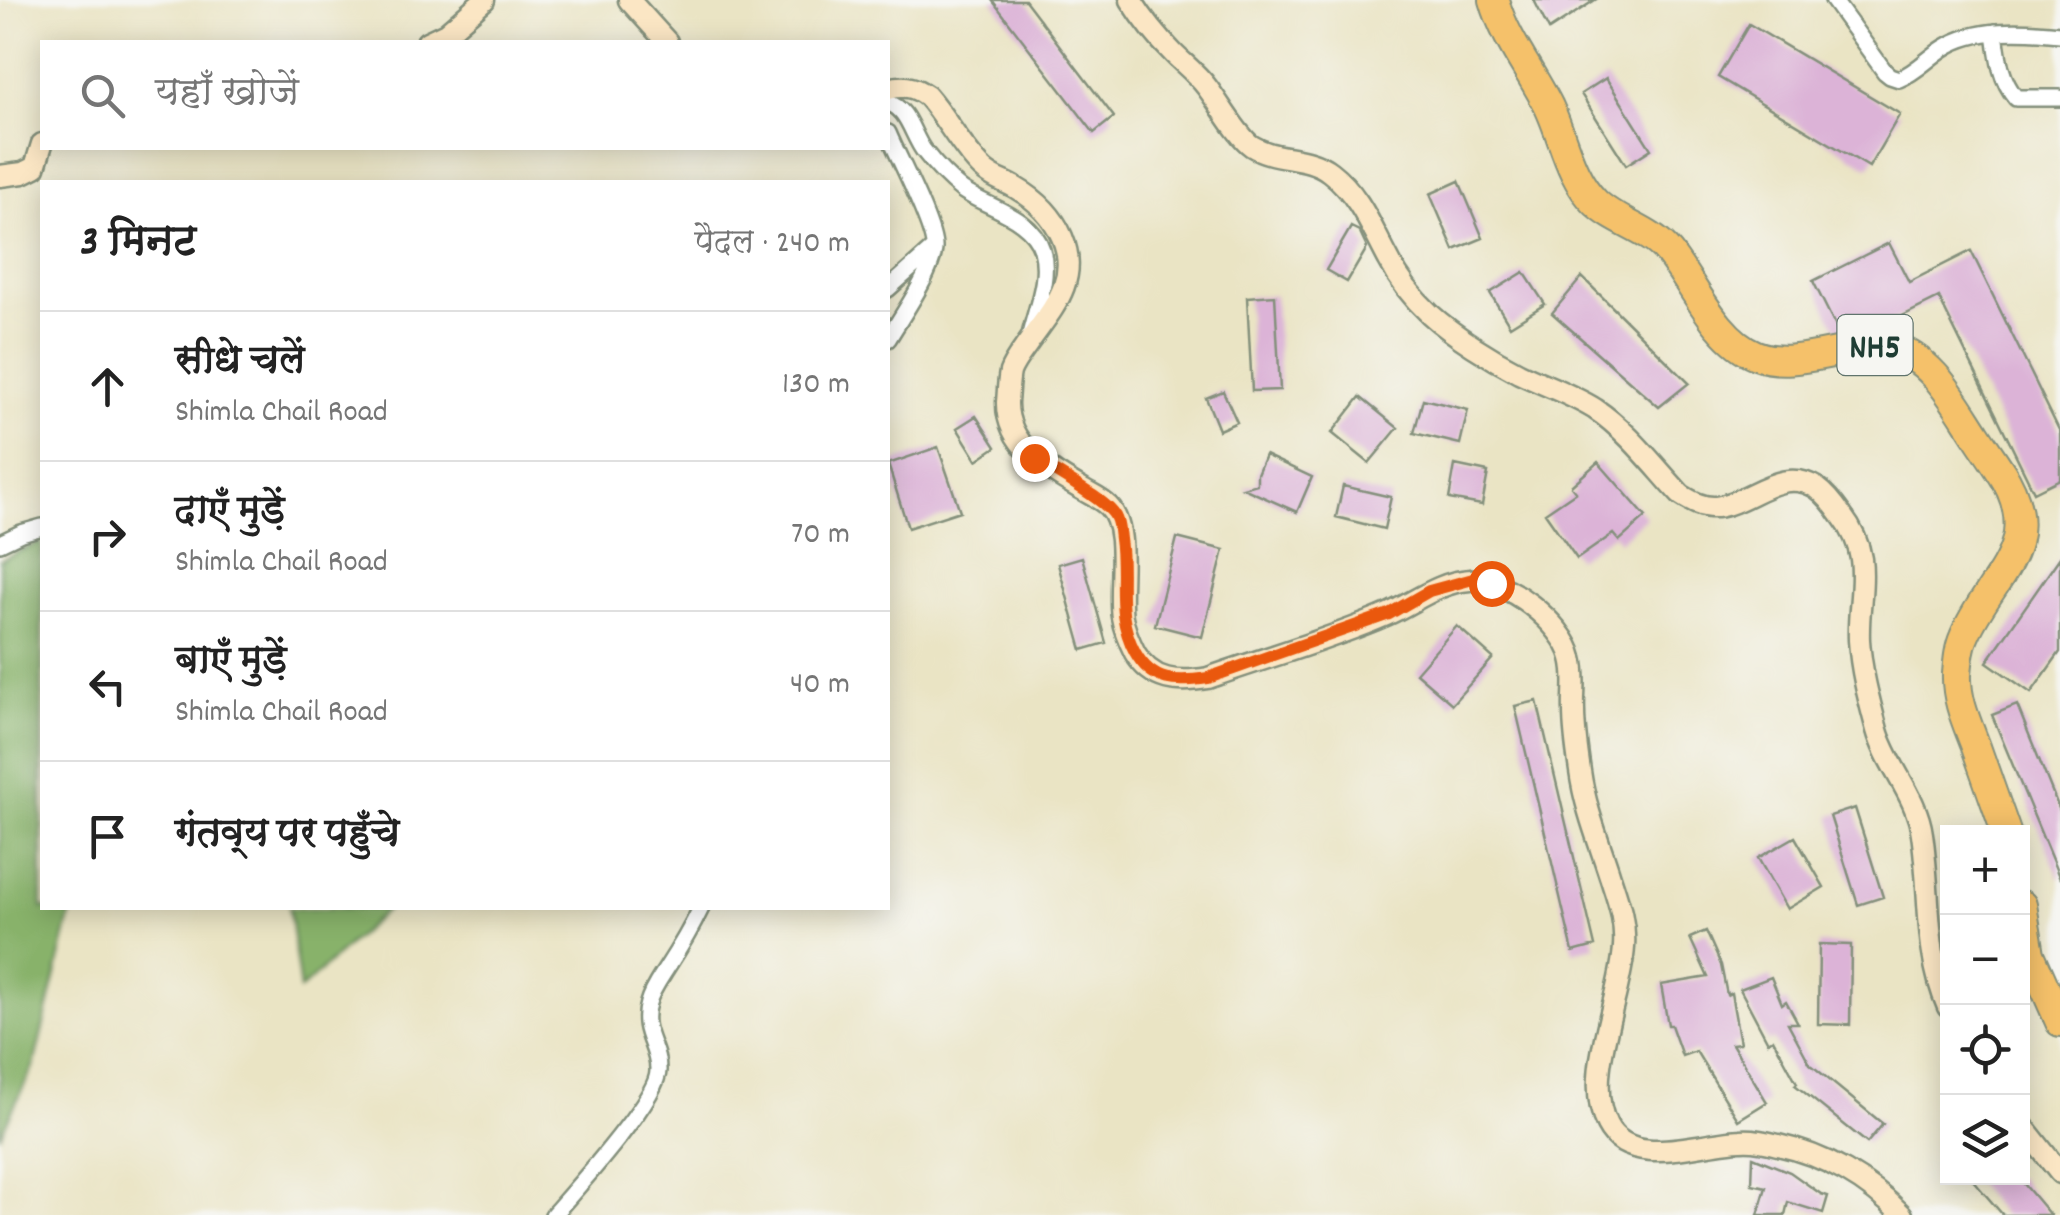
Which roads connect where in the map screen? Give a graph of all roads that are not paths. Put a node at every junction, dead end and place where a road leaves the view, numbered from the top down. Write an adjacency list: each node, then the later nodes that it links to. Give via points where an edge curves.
1 (484, 0): 8 (main road)
2 (629, 0): 9 (main road)
3 (1131, 0): 25 (main road, via 1206,84 1243,140 1314,163 1344,185 1398,276 1434,317 1490,356 1608,419 1681,495 1719,507 1786,481 1804,482 1828,498 1862,551 1862,672 1880,740 1922,831 1932,956)
4 (1494, 0): 22 (highway, NH5, via 1582,187 1596,204 1661,244 1734,344 1778,359 1886,344 1908,352 1946,388 2006,480 2018,541 1964,637 1957,679)
5 (1833, 0): 6 (street, via 1893,78 1912,73 1955,42)
6 (1994, 32): 7 (street); 11 (street, via 2011,94 2020,100)
7 (2060, 34)
8 (432, 40)
9 (664, 40)
10 (890, 89): 19 (main road, via 907,86 927,96 986,172 1054,221 1067,252 1067,283)
11 (2060, 98)
12 (890, 104): 19 (street, via 949,179 1014,218 1038,241 1044,282)
13 (890, 138): 16 (street)
14 (40, 150): 15 (main road, via 35,167)
15 (0, 176)
16 (934, 248): 17 (street); 18 (street)
17 (890, 287)
18 (890, 336)
19 (1028, 343): 30 (main road, via 1010,371 1010,424 1034,458 1109,506 1121,547 1126,635 1138,658 1164,679 1208,678 1389,614 1463,580 1491,583 1552,622 1572,656 1585,801 1624,930 1599,1074 1607,1126 1616,1138 1646,1150 1742,1140 1779,1145 1846,1171)
20 (40, 528): 21 (street)
21 (0, 544)
22 (2004, 825)
23 (699, 910): 29 (street, via 646,1008 658,1069 650,1093)
24 (2024, 915): 26 (highway, via 2030,954)
25 (1947, 1005)
26 (2060, 1022)
27 (2030, 1135): 28 (main road)
28 (2060, 1174)
29 (553, 1215)
30 (1902, 1215)

